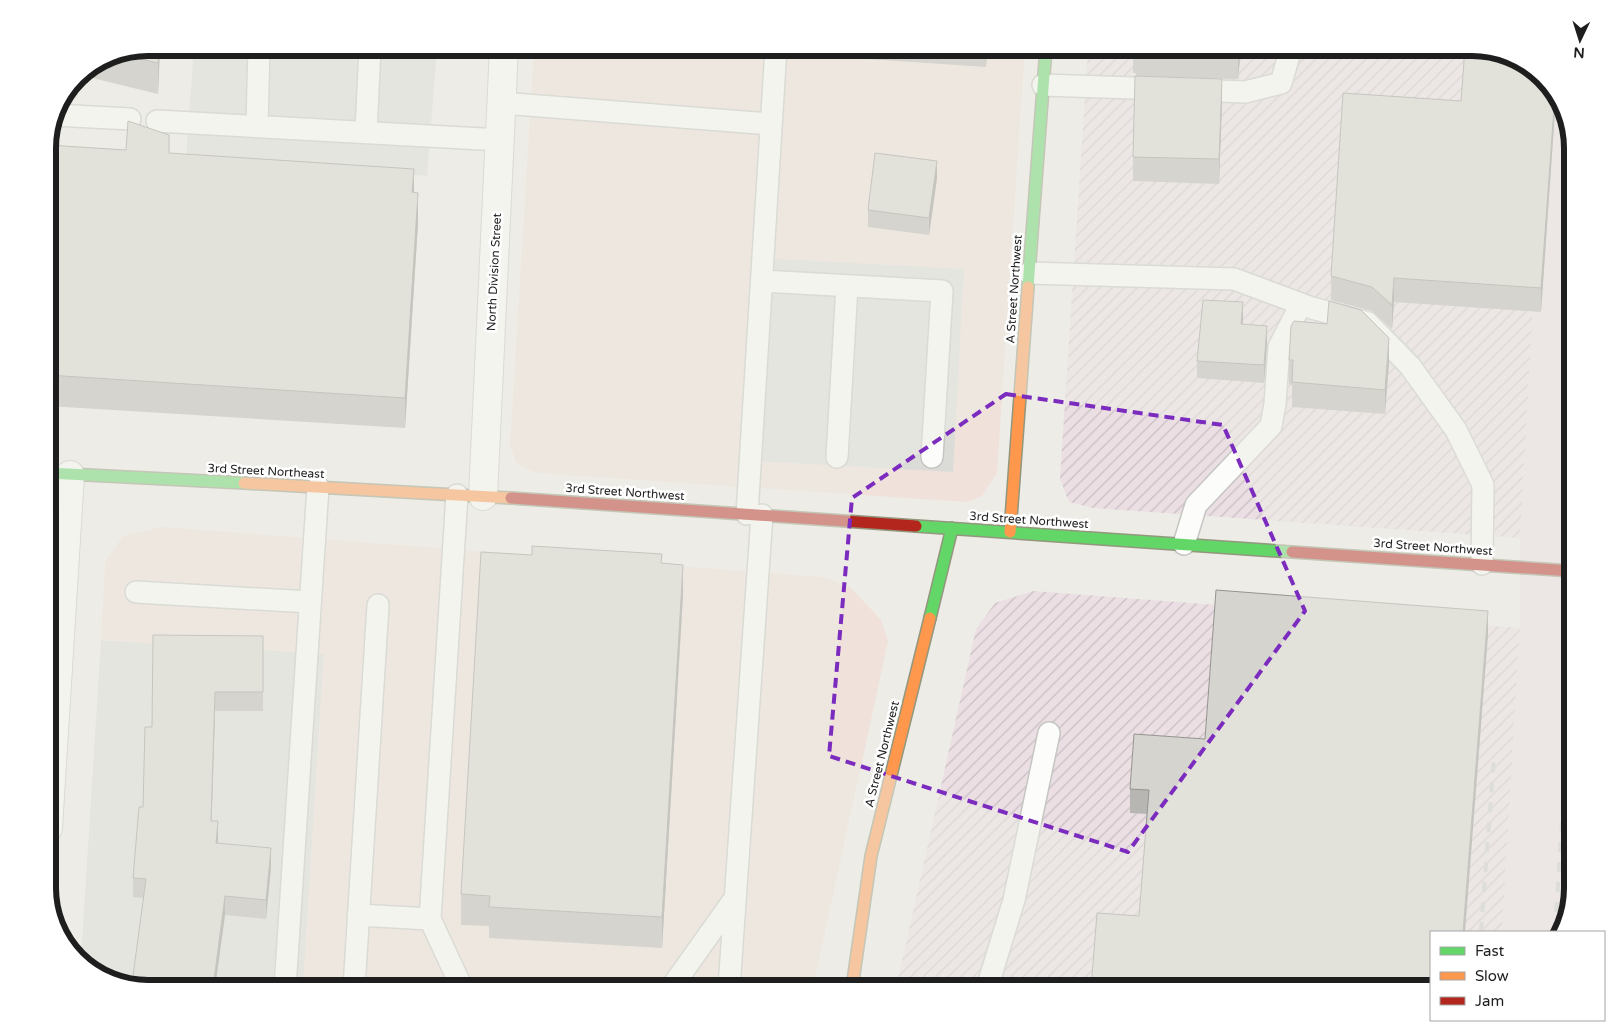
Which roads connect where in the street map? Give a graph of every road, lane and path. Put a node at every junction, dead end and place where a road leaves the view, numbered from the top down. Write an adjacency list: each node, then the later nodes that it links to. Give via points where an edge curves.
1 (260, 56): 13 (lane)
2 (370, 56): 14 (lane)
3 (504, 56): 8 (street, North Division Street)
4 (775, 56): 12 (lane)
5 (1045, 56): 7 (street, A Street Northwest)
6 (1289, 56): 7 (lane, via 1281,83 1245,92)
7 (1043, 84): 16 (street, A Street Northwest)
8 (502, 103): 12 (lane); 15 (street, North Division Street)
9 (62, 115): 10 (lane)
10 (130, 119)
11 (158, 121): 13 (lane)
12 (771, 124): 17 (lane)
13 (257, 126): 14 (lane)
14 (366, 132): 15 (lane)
15 (500, 140): 24 (street, North Division Street)
16 (1029, 273): 19 (lane, via 1234,279); 27 (street, A Street Northwest)
17 (762, 281): 18 (lane); 25 (lane)
18 (847, 286): 20 (lane); 21 (lane, via 942,291)
19 (1302, 304): 28 (lane, via 1279,347 1271,426 1196,505); 29 (lane, via 1368,323 1410,366 1456,430 1483,485)
20 (836, 457)
21 (932, 457)
22 (59, 474): 23 (street, 3rd Street Northeast); 31 (street)
23 (318, 487): 24 (street, 3rd Street Northeast); 33 (lane)
24 (470, 495): 25 (street, 3rd Street Northwest); 38 (lane)
25 (754, 515): 26 (street, 3rd Street Northwest); 36 (lane)
26 (952, 528): 27 (street, 3rd Street Northwest); 44 (street, A Street Northwest, via 871,856)
27 (1010, 532): 28 (street, 3rd Street Northwest)
28 (1184, 544): 29 (street, 3rd Street Northwest)
29 (1482, 564): 30 (street, 3rd Street Northwest)
30 (1564, 570)
31 (56, 571)
32 (136, 592): 33 (lane)
33 (310, 602): 39 (lane)
34 (378, 605): 37 (lane)
35 (1049, 733): 45 (lane, via 1014,900)
36 (735, 898): 42 (lane); 43 (lane)
37 (358, 915): 38 (lane); 40 (lane)
38 (430, 919): 41 (lane)
39 (286, 980)
40 (354, 980)
41 (458, 980)
42 (677, 980)
43 (730, 980)
44 (853, 980)
45 (989, 980)

